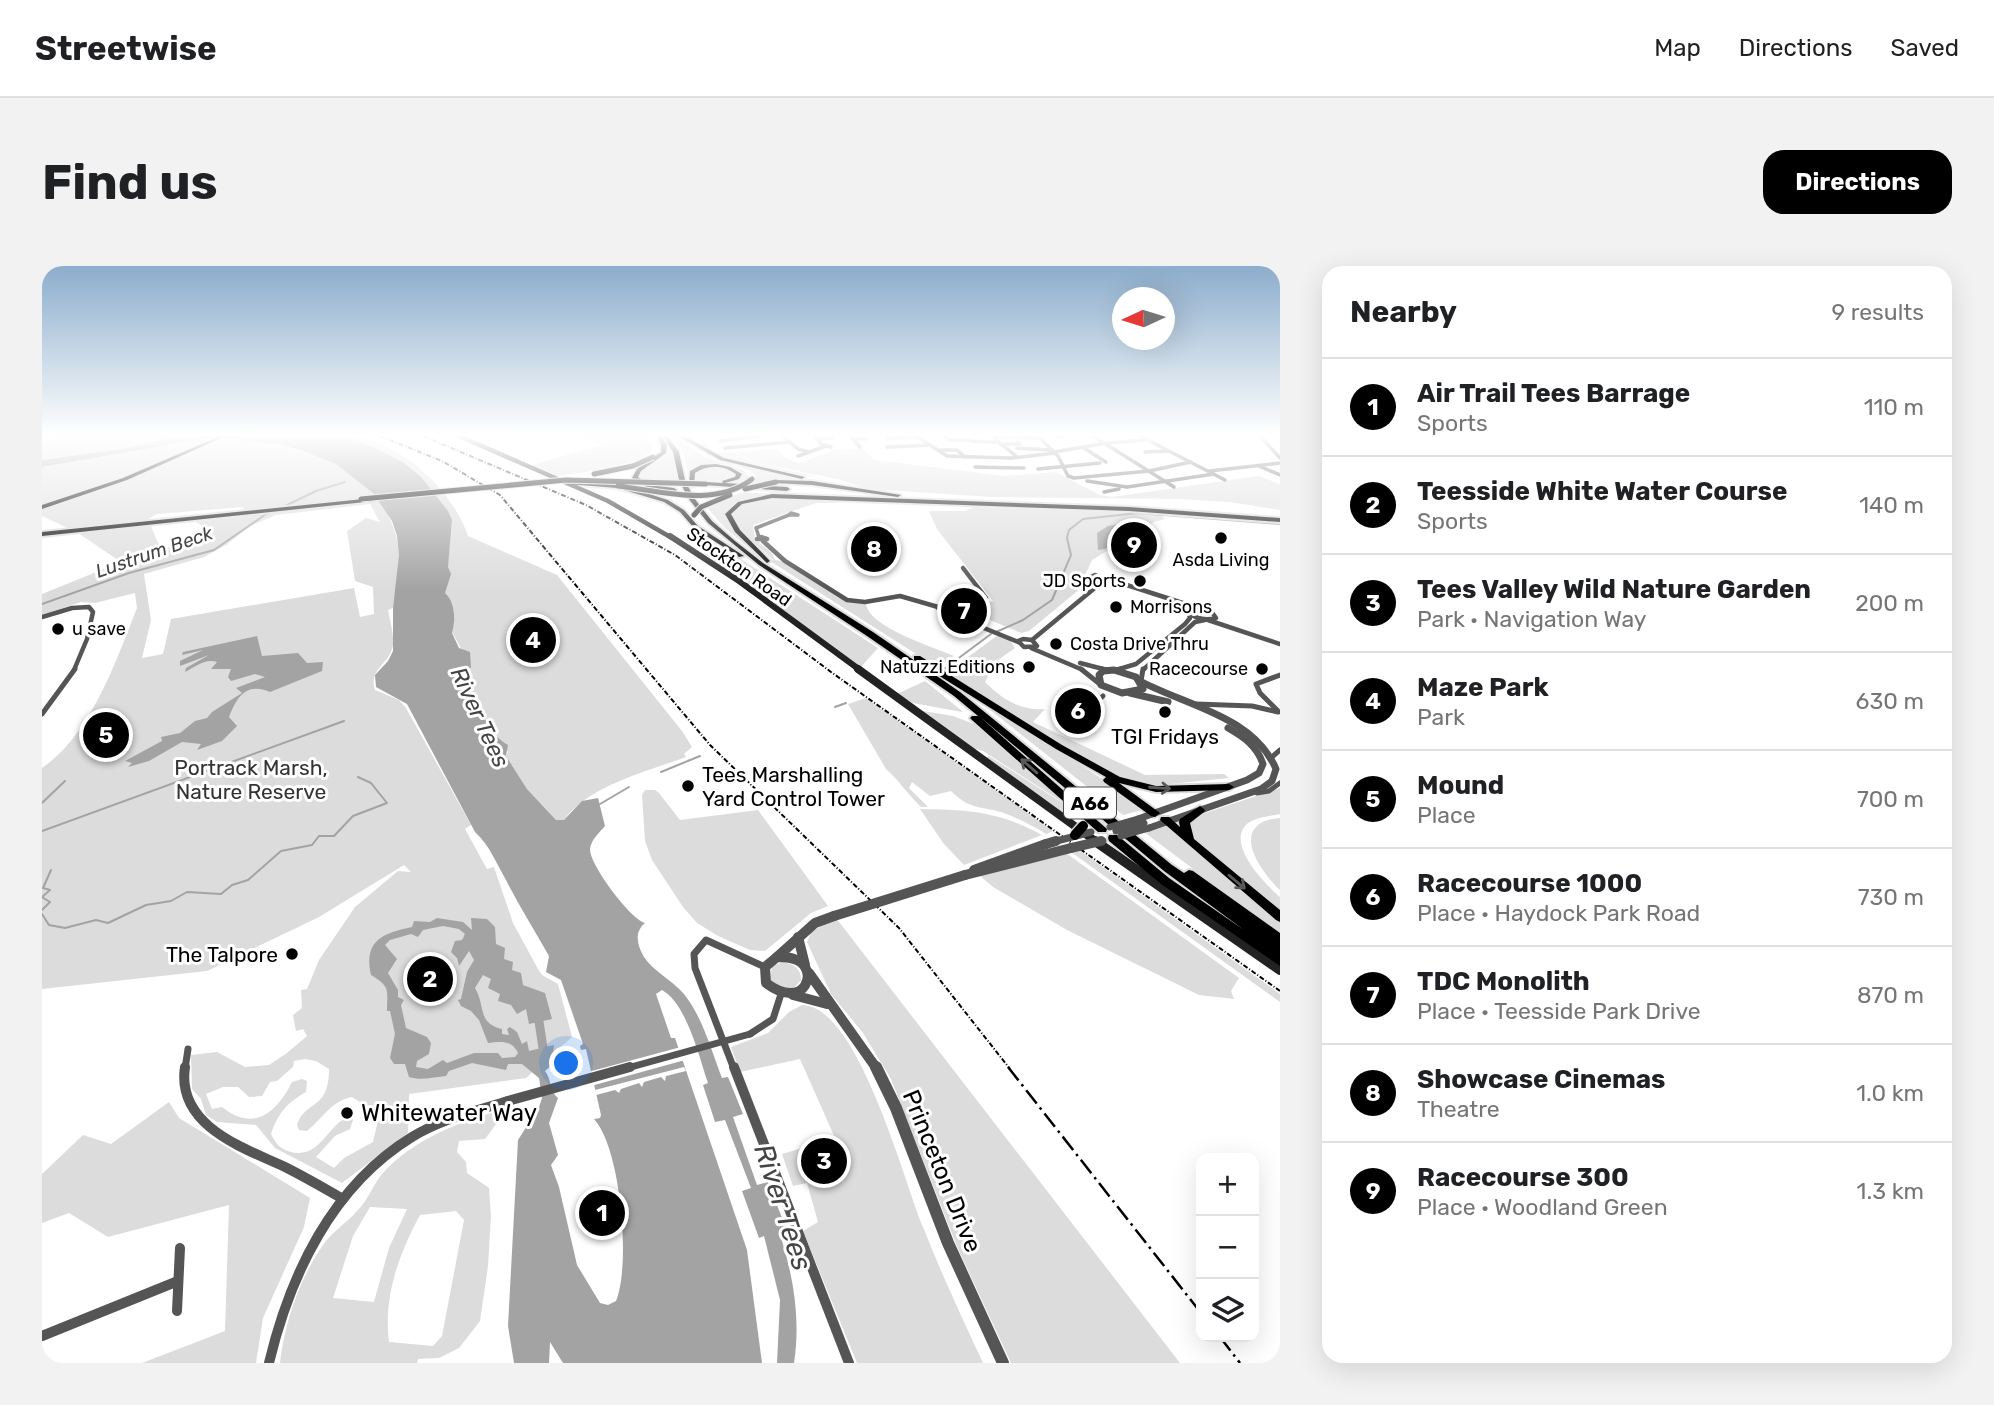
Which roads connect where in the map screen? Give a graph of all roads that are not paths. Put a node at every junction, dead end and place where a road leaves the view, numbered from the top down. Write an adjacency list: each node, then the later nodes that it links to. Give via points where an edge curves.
1 (100, 487): 24 (main road)
2 (475, 487): 28 (main road, bridge)
3 (520, 487): 28 (main road, bridge)
4 (577, 487): 79 (main road, Stockton Road, via 644,520 739,581 1026,793)
5 (622, 487): 26 (main road, bridge, via 666,501)
6 (626, 487): 13 (main road, bridge, via 702,494)
7 (652, 487): 9 (main road, A66, bridge)
8 (687, 487): 31 (main road, A66, via 710,522)
9 (692, 487)
10 (692, 487): 30 (main road, A66, via 723,529)
11 (729, 487): 21 (main road, A66)
12 (738, 487): 23 (main road)
13 (740, 487)
14 (753, 487): 26 (main road, bridge, via 701,507)
15 (845, 487): 18 (main road, bridge)
16 (848, 487): 18 (main road)
17 (1119, 487): 19 (street)
18 (856, 489): 20 (main road)
19 (1104, 492)
20 (914, 496): 22 (main road); 23 (main road)
21 (850, 499): 23 (main road, A66); 30 (main road, A66, via 766,496 731,509 729,519 737,531)
22 (1012, 501): 23 (main road); 27 (main road, via 1169,506)
23 (953, 502): 27 (main road)
24 (42, 507)
25 (789, 515): 33 (street, via 755,531 785,561 844,599 865,602 900,596)
26 (690, 516): 31 (main road, via 705,533)
27 (1280, 519)
28 (42, 533)
29 (963, 568): 35 (street, via 986,598)
30 (785, 576): 47 (main road, A66)
31 (810, 596): 47 (main road, A66)
32 (1173, 602): 34 (street); 37 (street); 44 (street, via 1092,576 1096,587)
33 (938, 607): 35 (street); 36 (street)
34 (1195, 607): 37 (street); 38 (street)
35 (954, 608): 36 (street); 41 (street)
36 (947, 613): 41 (street)
37 (1188, 613): 40 (street); 48 (street, via 1185,624 1136,664)
38 (1216, 615): 40 (street); 42 (street)
39 (42, 617): 57 (street, via 85,606 91,609 92,619 73,673)
40 (1206, 620): 42 (street); 50 (street, via 1195,622 1143,668)
41 (984, 625): 43 (street)
42 (1231, 627): 45 (street)
43 (1020, 640): 44 (street); 46 (street)
44 (1034, 642): 46 (street); 48 (street, via 1085,665)
45 (1280, 644)
46 (1031, 648): 51 (street, via 1078,666)
47 (906, 655): 58 (main road, A66); 65 (main road, A66, one-way to 47); 73 (main road, A66, via 1022,738 1174,863); 74 (main road, A66, via 1168,868)
48 (1110, 670): 50 (street, via 1131,674); 51 (street, via 1098,677)
49 (1280, 675): 55 (street, via 1256,684)
50 (1141, 682): 52 (street, via 1141,691); 54 (street)
51 (1103, 686): 52 (street); 53 (street)
52 (1127, 693): 53 (street); 62 (street, via 1158,698 1211,719 1251,744 1260,755 1262,769)
53 (1103, 696): 56 (street, via 1082,715)
54 (1184, 703): 55 (street, via 1252,706); 60 (street, via 1247,732)
55 (1279, 713)
56 (1070, 714)
57 (42, 715)
58 (1059, 747): 62 (main road, A66, one-way to 62, via 1131,784 1156,789); 66 (main road, A66)
59 (1280, 750): 60 (street)
60 (1272, 757): 63 (street, via 1276,769 1272,780)
61 (1280, 783): 63 (street, via 1269,791)
62 (1229, 787): 66 (street)
63 (1253, 793): 64 (street)
64 (1200, 810): 66 (street); 69 (main road, via 1184,822)
65 (1081, 811): 68 (main road, A66); 68 (main road)
66 (1160, 818): 67 (street); 67 (street); 69 (main road, A66)
67 (1144, 823): 68 (street, bridge); 68 (street, bridge)
68 (1102, 834): 70 (street, bridge); 70 (street, bridge, via 1022,852); 76 (main road)
69 (1195, 846): 71 (main road, A66, one-way to 71)
70 (965, 875): 72 (street, bridge, via 815,923)
71 (1280, 917)
72 (799, 937): 75 (street); 78 (street, Princeton Drive)
73 (1280, 940)
74 (1280, 949)
75 (777, 957): 77 (street); 78 (street, via 787,957)
76 (1280, 961)
77 (765, 967): 80 (street, via 766,983); 89 (street, via 706,940 694,954 695,968)
78 (807, 970): 80 (street, via 809,983 803,991); 81 (street, Princeton Drive)
79 (1280, 970)
80 (787, 994): 81 (street); 83 (street, bridge, via 764,1030 465,1113 412,1137 383,1158)
81 (827, 1004): 90 (street, Princeton Drive, via 853,1031 888,1090 944,1233)
82 (188, 1049): 83 (street, via 183,1081 203,1124)
83 (343, 1199): 88 (street, via 308,1251 286,1295)
84 (180, 1248): 85 (street)
85 (178, 1281): 86 (street); 87 (street)
86 (177, 1311)
87 (42, 1336)
88 (269, 1363)
89 (849, 1363)
90 (1003, 1363)

